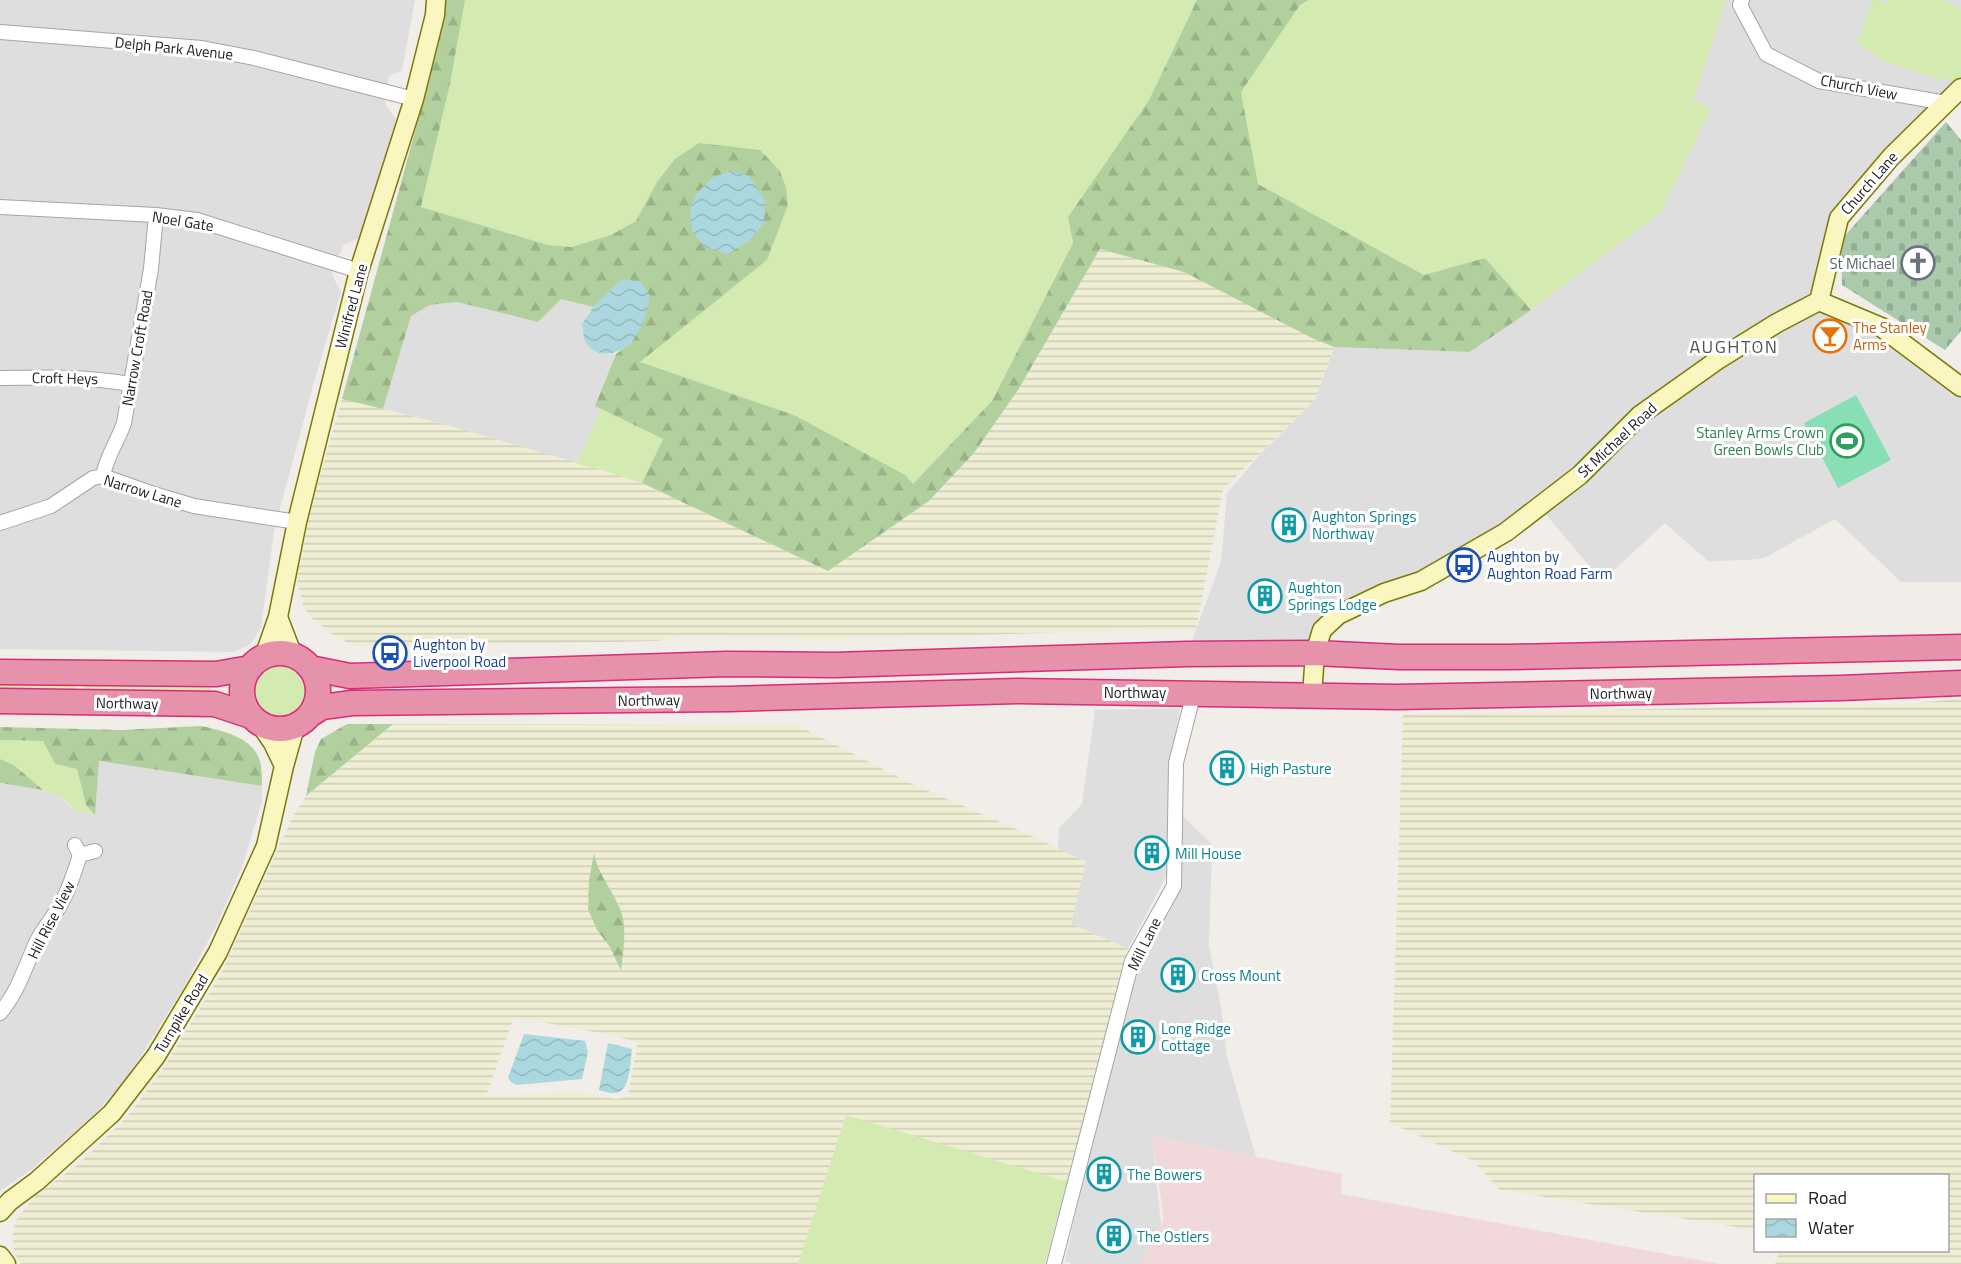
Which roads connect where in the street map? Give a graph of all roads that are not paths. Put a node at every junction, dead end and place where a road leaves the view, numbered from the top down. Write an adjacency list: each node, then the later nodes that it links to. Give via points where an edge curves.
1 (436, 0): 5 (street, Winifred Lane)
2 (1742, 0): 6 (street, Church View, via 1740,5 1766,54 1819,81)
3 (0, 32): 5 (street, Delph Park Avenue, via 202,48)
4 (1961, 88): 6 (street, Church Lane)
5 (414, 99): 9 (street, Winifred Lane)
6 (1946, 103): 10 (street, Church Lane, via 1891,157 1839,218)
7 (0, 207): 8 (street, Noel Gate)
8 (156, 215): 9 (street, Noel Gate, via 198,220); 12 (street, Narrow Croft Road, via 151,269)
9 (359, 271): 15 (street, Winifred Lane)
10 (1819, 301): 13 (street, via 1881,327); 19 (street, St Michael Road, via 1719,359 1640,415 1580,475 1506,532 1421,581 1338,615 1322,630)
11 (0, 378): 12 (street, Croft Heys, via 87,377)
12 (130, 384): 14 (street, Narrow Croft Road, via 124,423)
13 (1961, 387)
14 (103, 476): 15 (street, Narrow Lane, via 194,506); 16 (street, Narrow Lane, via 93,478 51,506)
15 (297, 522): 17 (street, Winifred Lane)
16 (0, 523)
17 (278, 616): 21 (street, Winifred Lane); 22 (street)
18 (1961, 647): 19 (highway, via 1498,657)
19 (1315, 653): 20 (highway); 26 (street, St Michael Road)
20 (1187, 654): 22 (highway, via 350,676); 25 (highway)
21 (257, 662): 22 (highway, via 274,654); 23 (highway, Northway, via 216,674); 28 (highway, via 244,679 242,692 244,705)
22 (302, 662): 29 (highway, via 316,679 318,691 316,703)
23 (0, 672)
24 (1961, 683): 26 (highway, Northway, via 1619,693)
25 (1186, 692): 26 (highway, Northway); 29 (highway, Northway, via 1018,691 352,703 322,707); 36 (street, Mill Lane, via 1191,704 1176,763 1174,886 1132,962)
26 (1312, 696)
27 (0, 700): 28 (highway, Northway, via 215,704)
28 (256, 720): 29 (highway, via 283,730); 30 (street)
29 (303, 720): 30 (street, Turnpike Road)
30 (284, 765): 33 (street, Turnpike Road, via 266,846 218,952 156,1056 112,1113)
31 (95, 851): 32 (street, Hill Rise View, via 77,850 69,887 37,941 13,996)
32 (0, 1013)
33 (0, 1212)
34 (0, 1256): 35 (street)
35 (6, 1264)
36 (1054, 1264)

